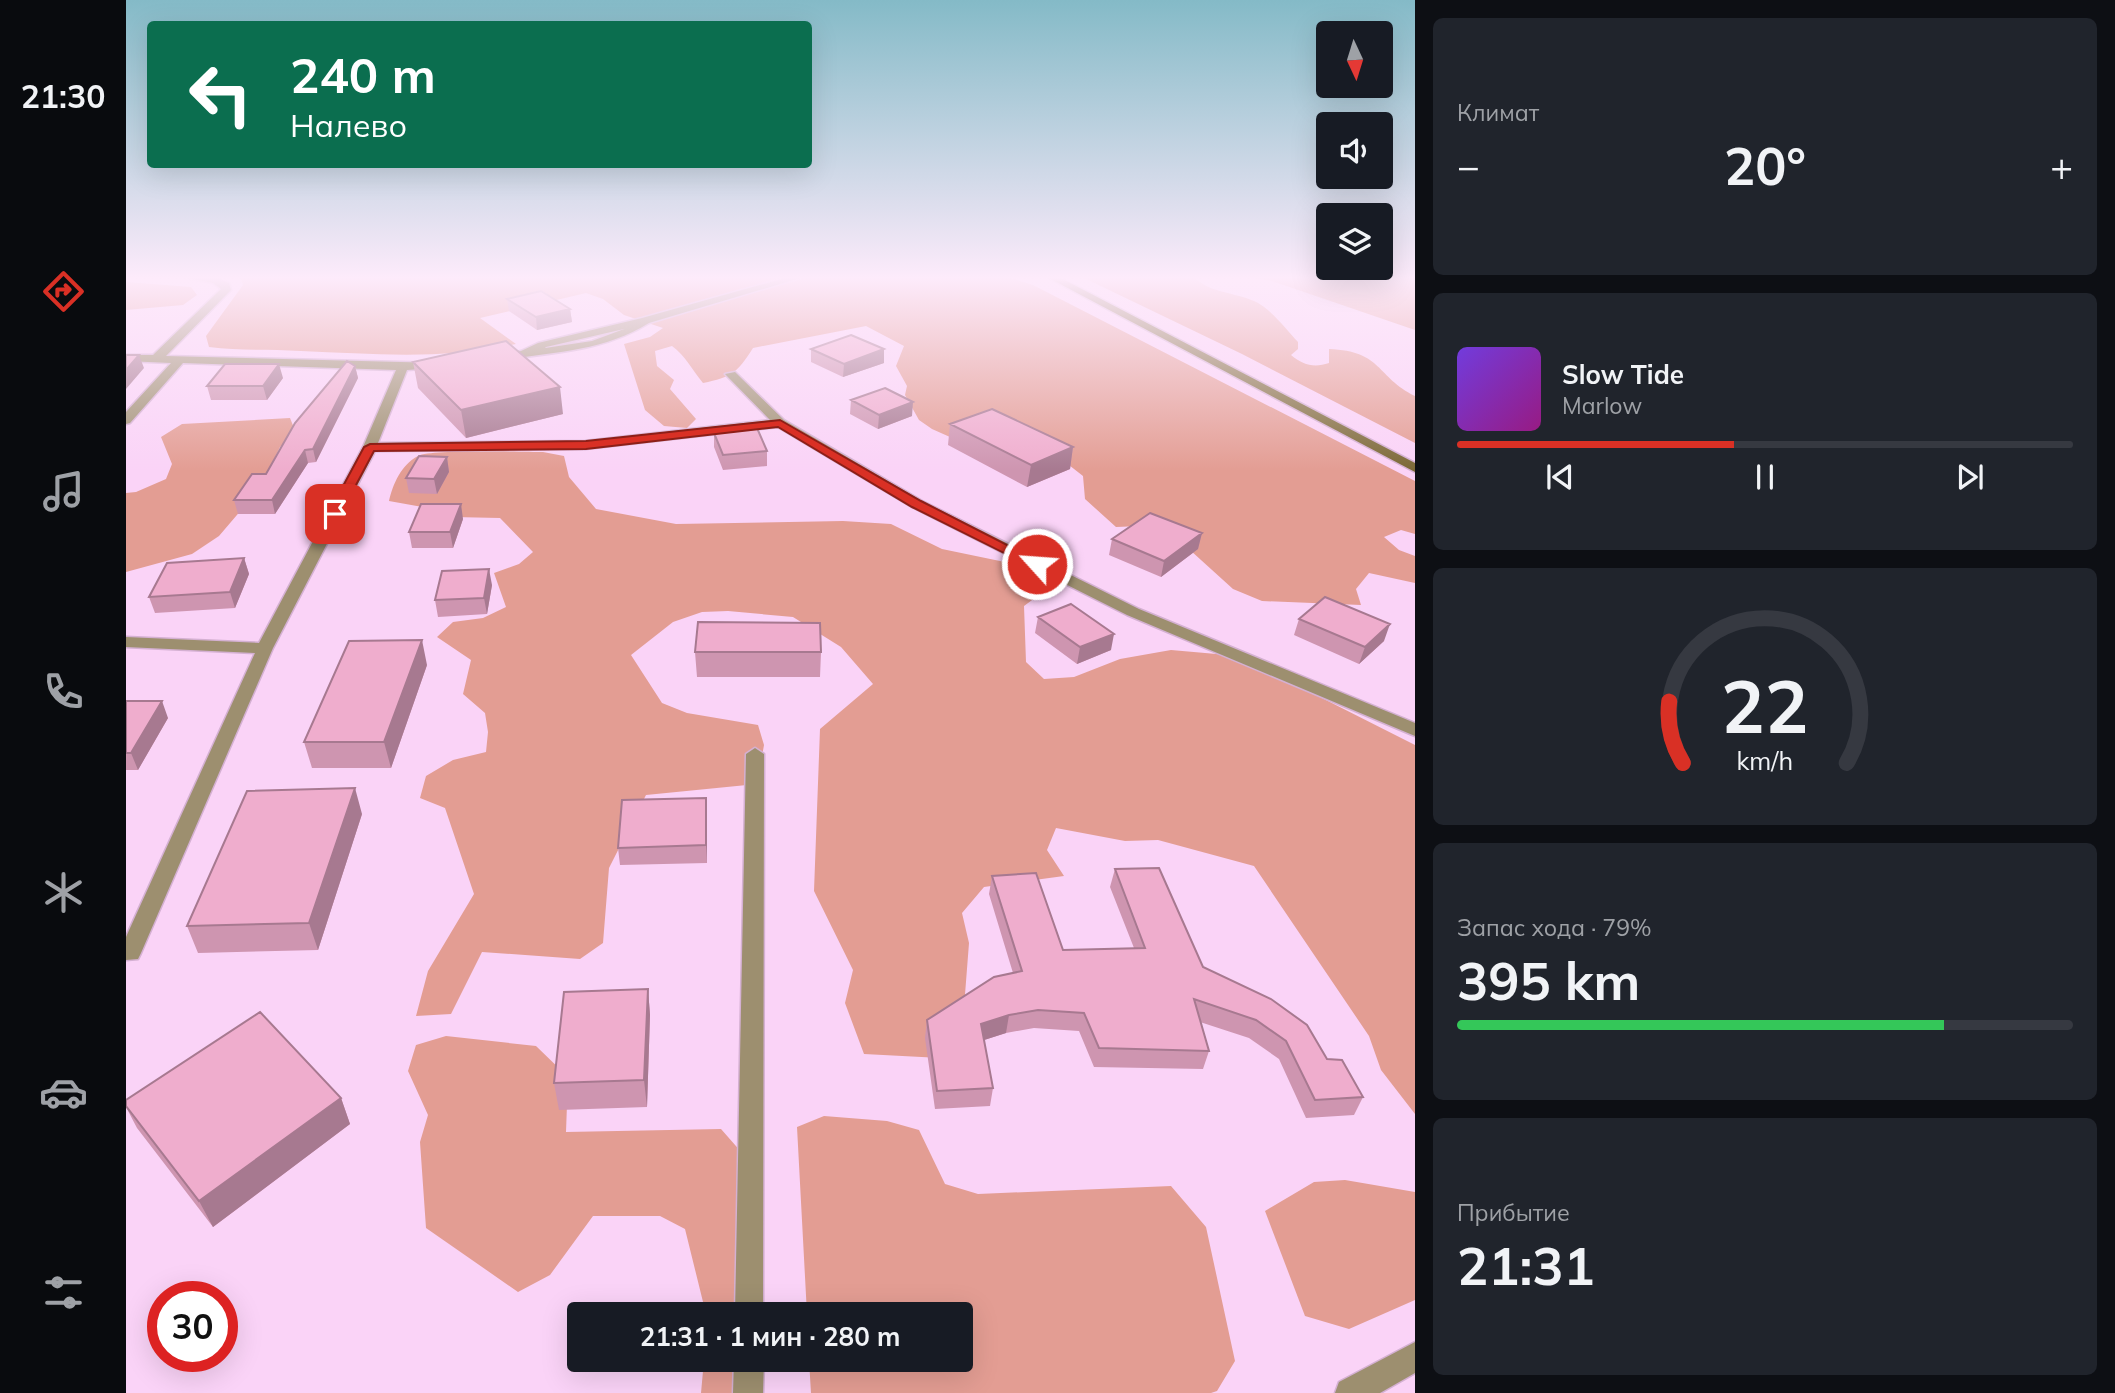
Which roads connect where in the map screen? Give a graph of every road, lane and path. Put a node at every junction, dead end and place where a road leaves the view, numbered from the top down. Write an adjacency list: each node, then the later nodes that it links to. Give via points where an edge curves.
1 (174, 341): 5 (street)
2 (603, 341): 7 (street)
3 (1174, 341): 14 (main road)
4 (126, 358): 5 (street)
5 (156, 359): 6 (street)
6 (181, 359): 9 (street); 11 (street)
7 (490, 360)
8 (453, 364): 9 (street)
9 (403, 367): 13 (street)
10 (732, 374): 12 (street)
11 (126, 420)
12 (780, 423): 13 (street, via 586,445); 17 (street, via 916,504 1133,612)
13 (370, 447): 16 (street)
14 (1415, 468)
15 (126, 642): 16 (street)
16 (265, 648): 19 (street)
17 (1415, 730)
18 (755, 754): 20 (street)
19 (130, 953)
20 (749, 1302)
21 (1415, 1357): 24 (street)
22 (749, 1372): 23 (street)
23 (748, 1393)
24 (1350, 1393)

